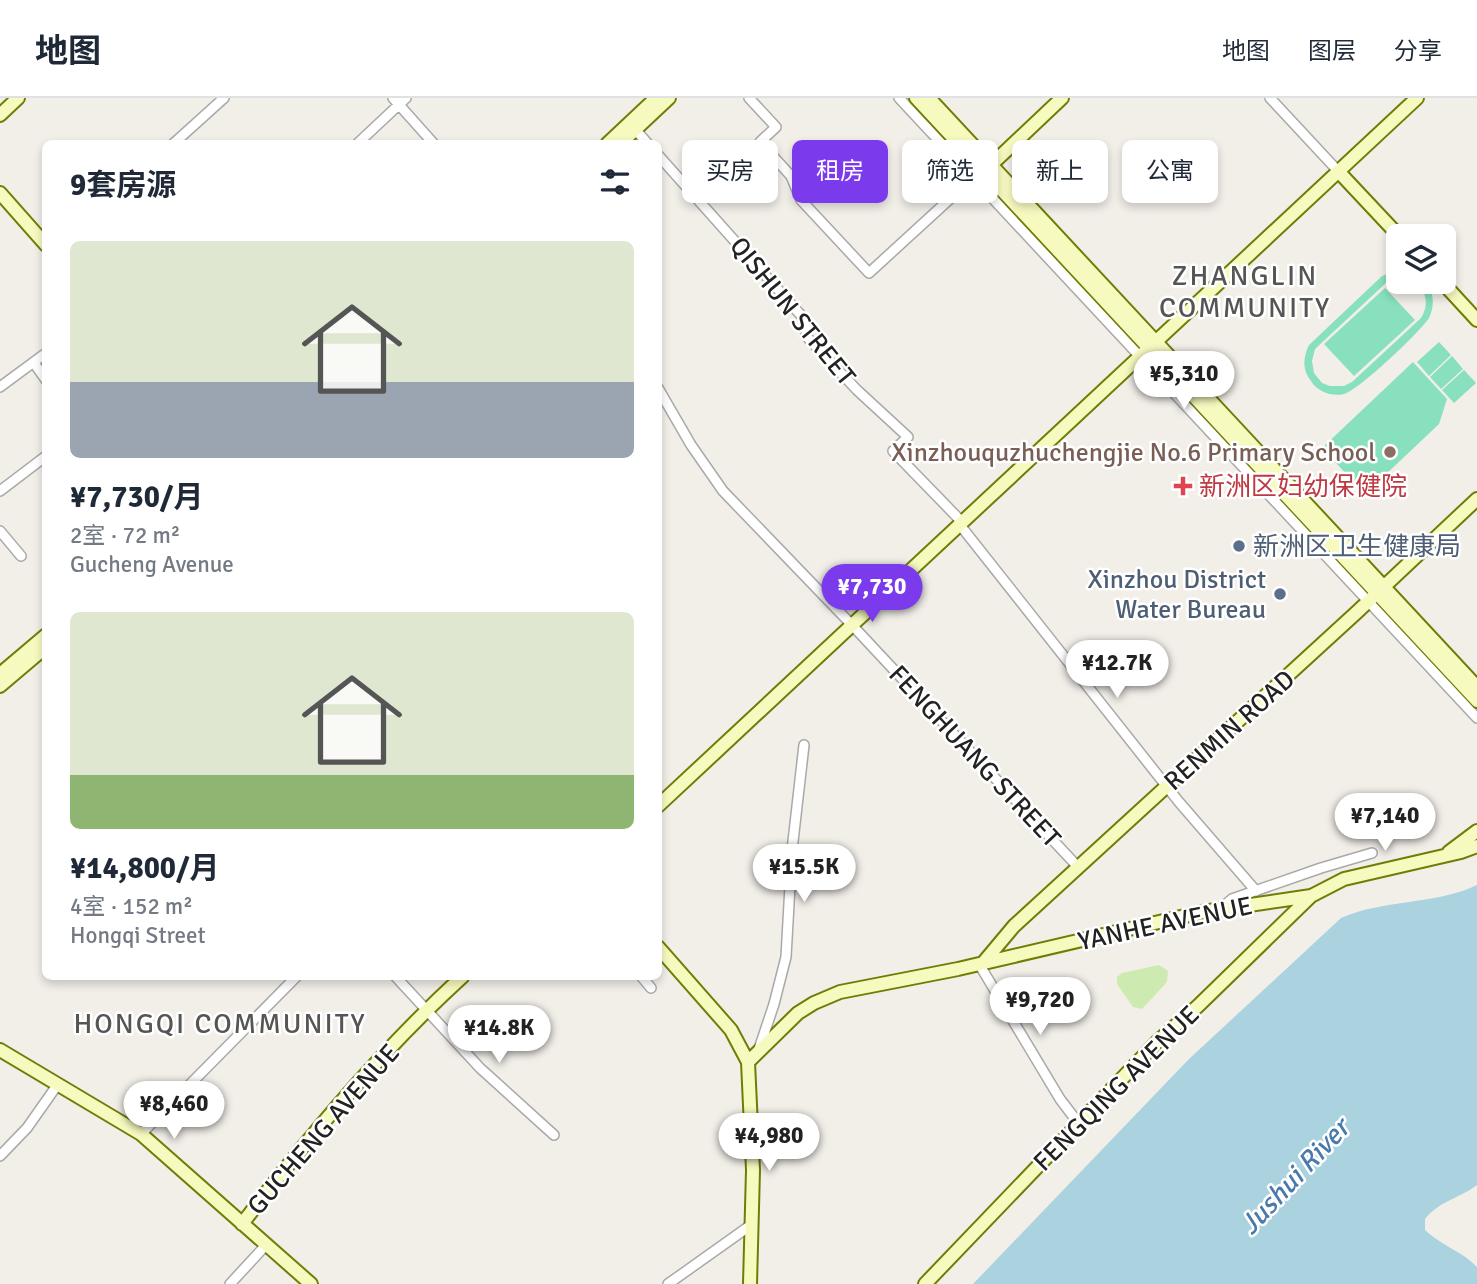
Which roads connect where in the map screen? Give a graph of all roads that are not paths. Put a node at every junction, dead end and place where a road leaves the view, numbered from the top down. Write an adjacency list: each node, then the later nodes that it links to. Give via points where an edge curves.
1 (18, 98): 13 (main road)
2 (224, 98): 15 (street)
3 (656, 98): 18 (main road)
4 (669, 98): 14 (main road)
5 (749, 98): 30 (street, via 776,127 760,142 791,176 801,200 869,273)
6 (899, 98): 21 (street)
7 (916, 98): 22 (main road)
8 (929, 98): 23 (main road)
9 (1062, 98): 24 (main road)
10 (1270, 98): 26 (street)
11 (1417, 98): 26 (main road)
12 (400, 100): 16 (street); 17 (street)
13 (0, 115)
14 (635, 130): 19 (main road); 20 (street)
15 (177, 140)
16 (361, 140)
17 (431, 140)
18 (611, 140)
19 (624, 140)
20 (644, 140)
21 (947, 140)
22 (954, 140)
23 (960, 140)
24 (998, 156)
25 (662, 159): 44 (street, QISHUN STREET, via 807,322 806,337 908,437 893,451)
26 (1338, 171): 31 (main road); 35 (main road)
27 (998, 187): 35 (main road)
28 (998, 187): 35 (street)
29 (0, 193): 32 (main road)
30 (946, 203)
31 (1388, 224)
32 (42, 240)
33 (1453, 294): 34 (main road)
34 (1477, 320)
35 (1148, 349): 44 (main road); 47 (main road); 47 (street)
36 (42, 356): 37 (street)
37 (33, 363): 38 (street); 39 (street)
38 (42, 375)
39 (0, 387)
40 (662, 395): 48 (street, FENGHUANG STREET, via 723,491)
41 (42, 459): 42 (street)
42 (0, 491)
43 (1477, 499): 47 (main road, RENMIN ROAD)
44 (961, 523): 48 (main road); 57 (street, QISHUN STREET)
45 (0, 531): 46 (street)
46 (21, 556)
47 (1377, 594): 52 (main road); 54 (main road); 55 (street); 57 (main road, RENMIN ROAD)
48 (852, 625): 58 (main road); 63 (street, FENGHUANG STREET)
49 (42, 638): 51 (main road)
50 (42, 650): 53 (main road)
51 (0, 674)
52 (1474, 679)
53 (0, 687)
54 (1477, 701)
55 (1477, 718)
56 (804, 745): 76 (street, via 786,957)
57 (1167, 786): 63 (main road, RENMIN ROAD); 64 (street, QISHUN STREET)
58 (662, 802)
59 (1477, 831): 62 (main road)
60 (1477, 846): 62 (main road, YANHE AVENUE)
61 (1372, 853): 64 (street)
62 (1444, 856): 65 (main road, YANHE AVENUE, via 1344,879)
63 (1078, 867): 68 (main road, RENMIN ROAD, via 1014,926)
64 (1256, 891): 66 (street)
65 (1311, 896): 66 (main road, YANHE AVENUE); 78 (main road, FENGQING AVENUE, via 1157,1042)
66 (1219, 909): 68 (main road, YANHE AVENUE)
67 (662, 952): 76 (main road)
68 (981, 964): 76 (main road, YANHE AVENUE, via 831,995 798,1013); 78 (street)
69 (293, 980): 79 (street)
70 (399, 980): 74 (street)
71 (459, 980): 74 (main road, GUCHENG AVENUE)
72 (644, 980): 73 (street)
73 (651, 988)
74 (427, 1012): 80 (street); 82 (main road, GUCHENG AVENUE, via 319,1127)
75 (0, 1050): 77 (main road)
76 (753, 1058): 83 (main road)
77 (58, 1084): 79 (main road); 81 (street)
78 (1079, 1124): 89 (main road, FENGQING AVENUE)
79 (141, 1134): 82 (main road)
80 (554, 1135)
81 (1, 1156)
82 (242, 1224): 84 (main road)
83 (751, 1225): 87 (street); 88 (main road)
84 (266, 1245): 85 (street); 86 (main road)
85 (230, 1284)
86 (311, 1284)
87 (668, 1284)
88 (750, 1284)
89 (925, 1284)

